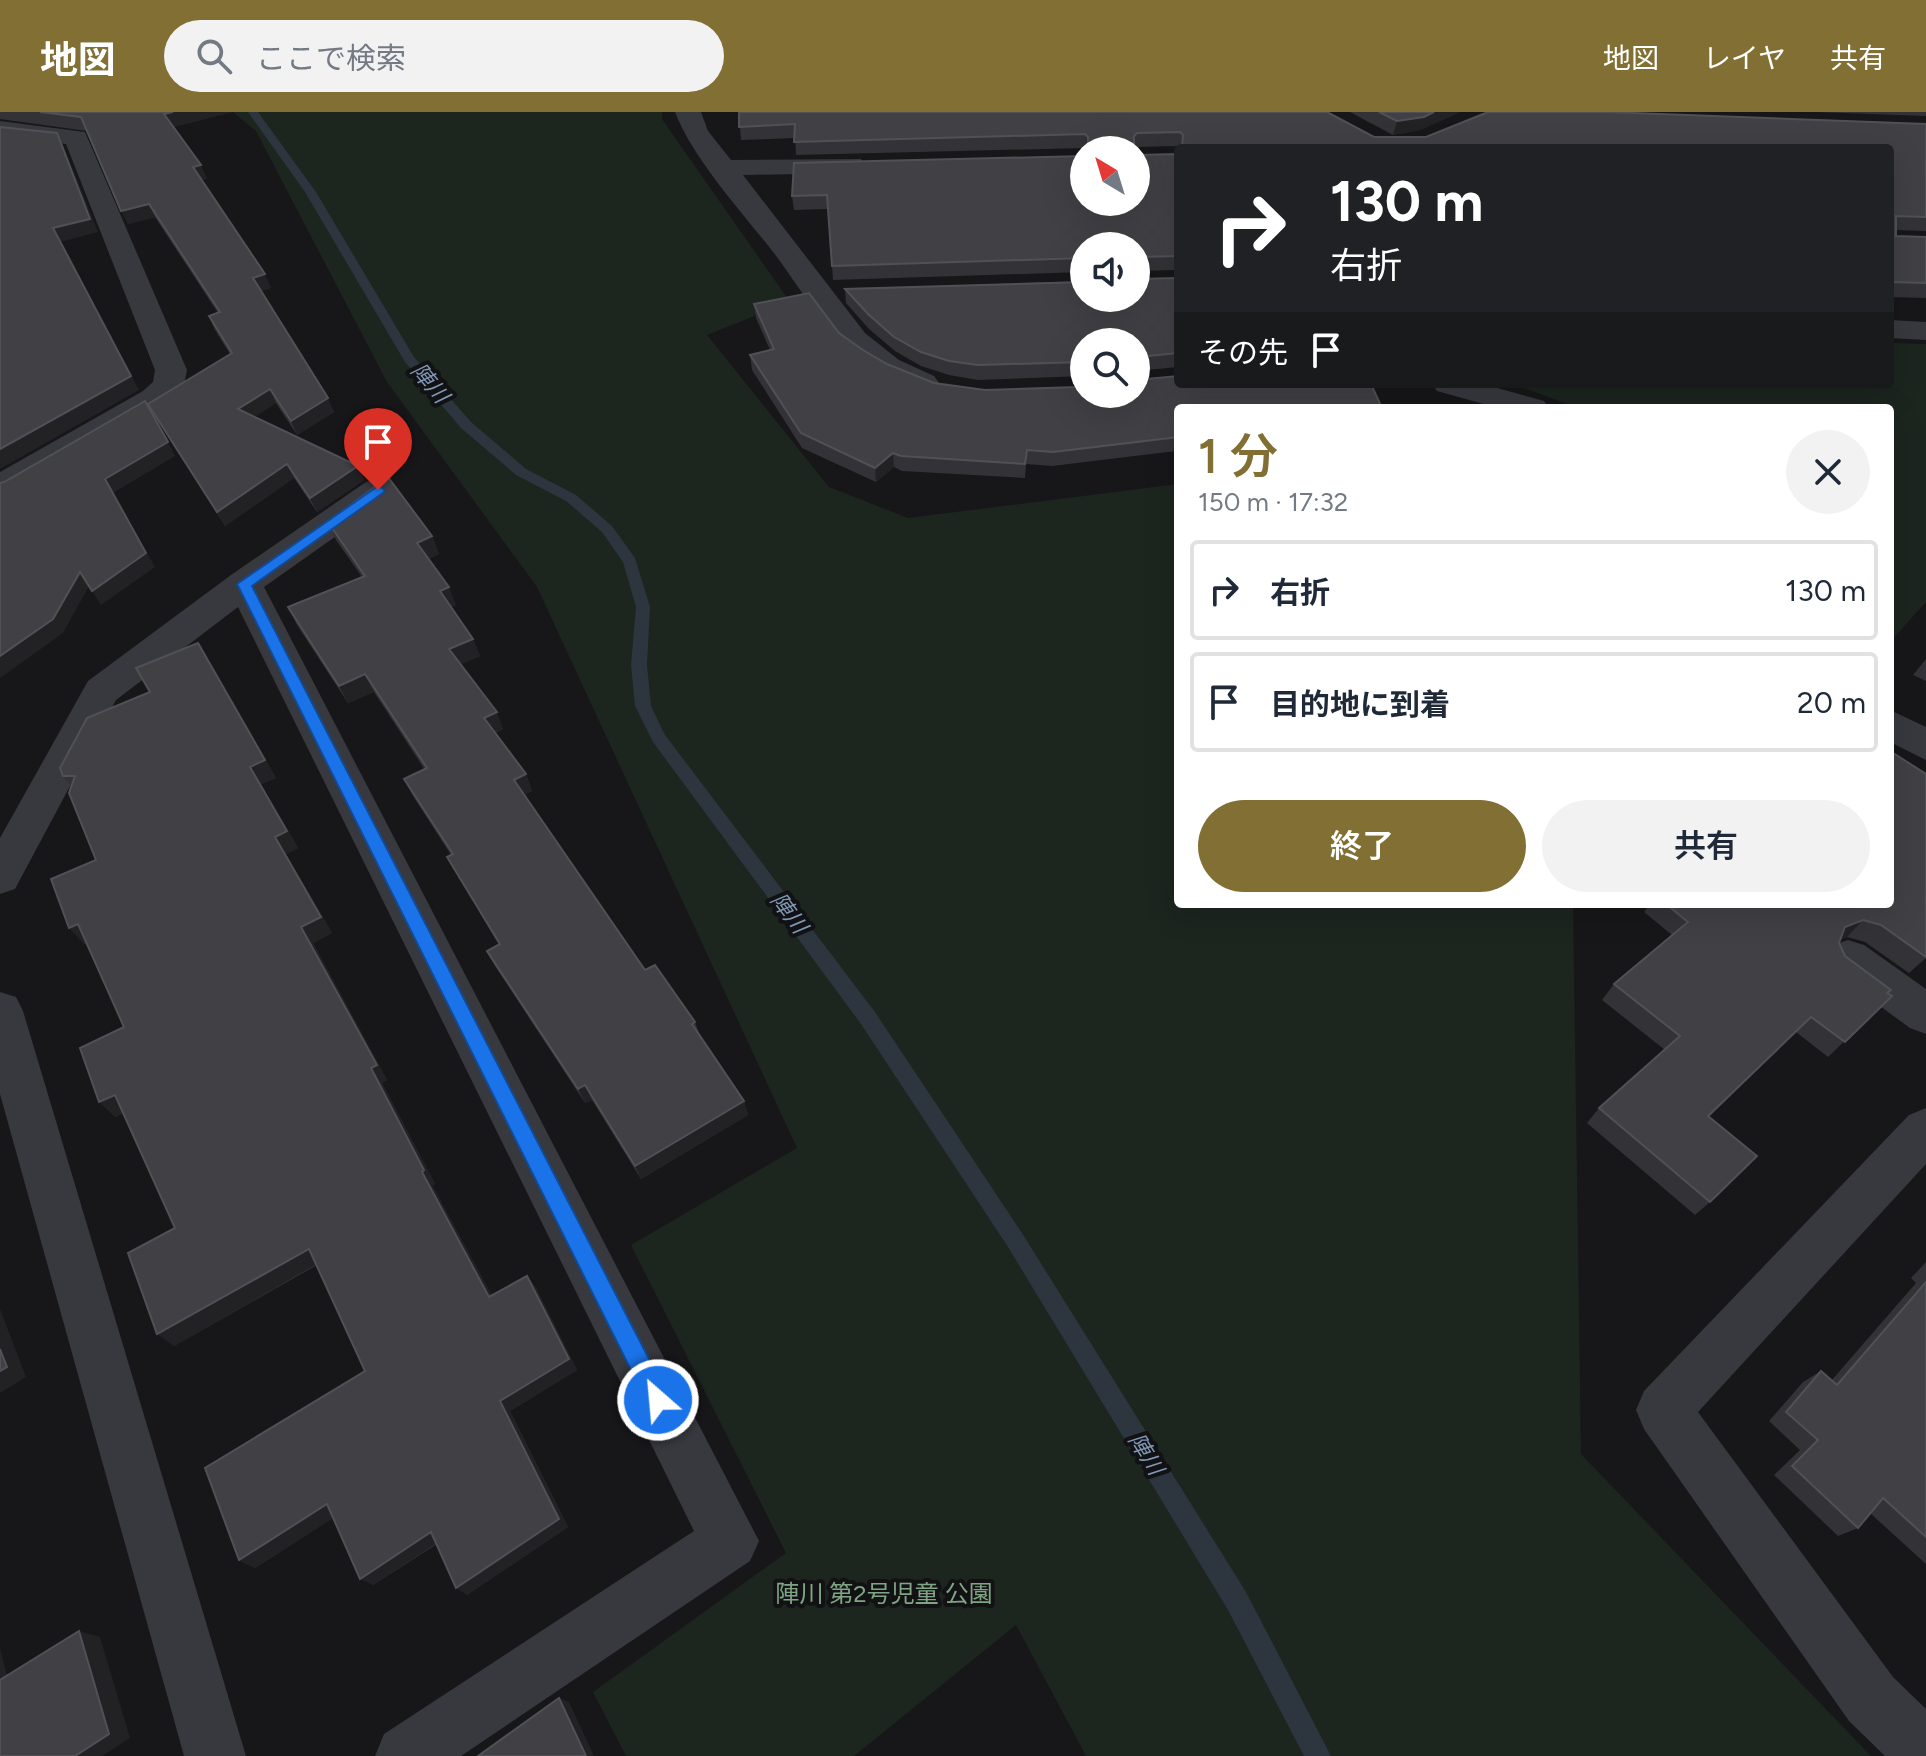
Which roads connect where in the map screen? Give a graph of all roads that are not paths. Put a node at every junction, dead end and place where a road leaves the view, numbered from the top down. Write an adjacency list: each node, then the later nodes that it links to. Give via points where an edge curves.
1 (688, 112): 4 (street)
2 (0, 129): 12 (street, via 76,137 171,370 168,385 154,398)
3 (880, 164): 4 (street)
4 (722, 168): 6 (street)
5 (851, 291): 6 (street)
6 (820, 292): 10 (street, via 870,354 912,379)
7 (1894, 329): 8 (street)
8 (1926, 331)
9 (1462, 388): 11 (street)
10 (951, 390)
11 (1519, 404)
12 (0, 486)
13 (378, 490): 14 (street)
14 (244, 584): 17 (street, via 102,691); 24 (street, via 730,1541)
15 (1894, 726): 16 (street)
16 (1926, 745)
17 (0, 877)
18 (1848, 958): 20 (street)
19 (0, 1011): 23 (street)
20 (1926, 1014)
21 (1926, 1130): 22 (street, via 1663,1410 1871,1699)
22 (1926, 1752)
23 (215, 1756)
24 (406, 1756)

